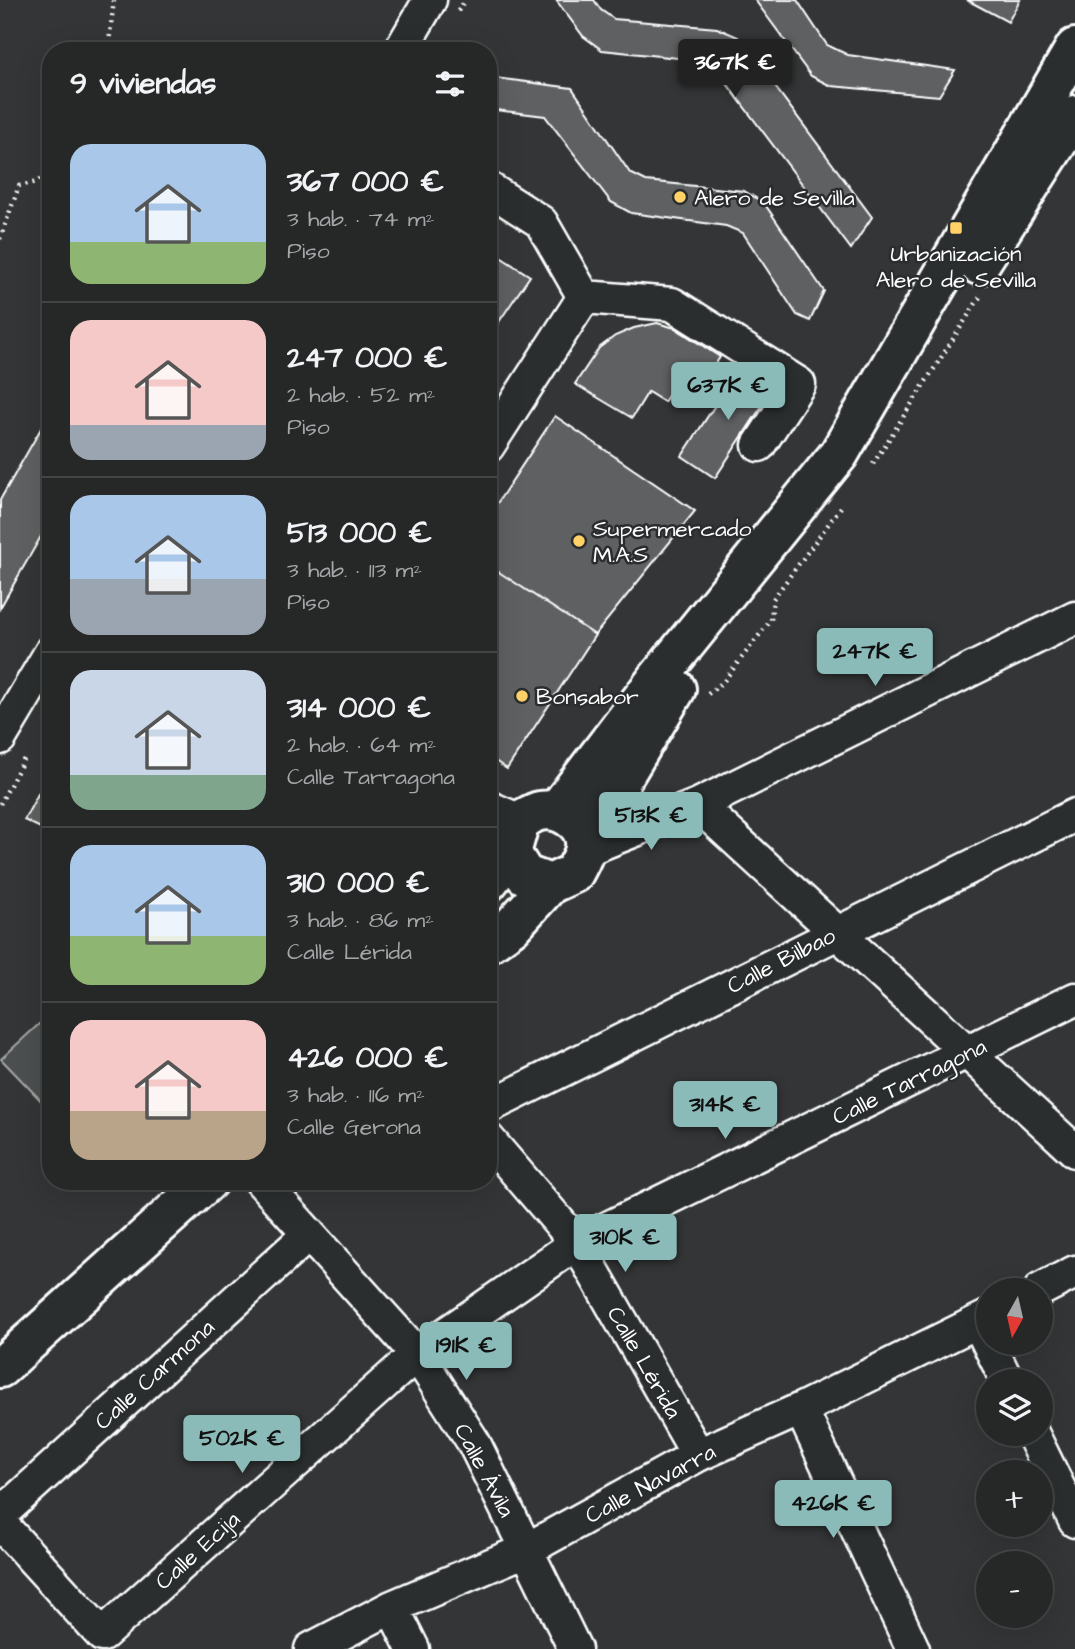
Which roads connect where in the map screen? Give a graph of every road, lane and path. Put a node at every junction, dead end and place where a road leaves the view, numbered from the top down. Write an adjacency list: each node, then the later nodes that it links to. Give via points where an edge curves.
1 (114, 0): 3 (path)
2 (430, 0): 4 (street)
3 (109, 42)
4 (405, 42)
5 (1075, 48): 17 (street, via 839,454)
6 (1075, 115): 20 (street, via 856,459 681,682)
7 (42, 178): 9 (path, via 19,186)
8 (497, 194): 10 (street, via 541,222)
9 (0, 239)
10 (584, 297): 11 (street); 12 (street, via 672,304 799,384)
11 (497, 432)
12 (759, 445)
13 (1075, 618): 16 (street)
14 (42, 667): 15 (street)
15 (0, 738)
16 (698, 805): 20 (street); 22 (street)
17 (557, 810): 19 (street, via 537,811); 20 (street, via 576,822)
18 (1075, 816): 22 (street, Calle Bilbao)
19 (502, 841): 21 (street, via 525,876)
20 (585, 846): 21 (street, via 574,873)
21 (550, 884): 23 (street)
22 (836, 933): 25 (street); 26 (street, Calle Bilbao)
23 (497, 937)
24 (1075, 999): 25 (street, Calle Tarragona)
25 (965, 1053): 27 (street); 32 (street, Calle Tarragona)
26 (497, 1102)
27 (1070, 1139)
28 (497, 1150): 32 (street, Calle Lérida)
29 (198, 1190): 37 (street)
30 (269, 1190): 31 (street, Calle Ávila)
31 (309, 1234): 36 (street, Calle Ávila); 41 (street, Calle Carmona)
32 (577, 1243): 36 (street, Calle Tarragona); 40 (street, Calle Lérida)
33 (1075, 1272): 34 (street)
34 (1054, 1283)
35 (976, 1322): 38 (street, Calle Navarra)
36 (418, 1354): 43 (street, Calle Ecija, via 102,1635); 44 (street, Calle Ávila, via 474,1443)
37 (0, 1368)
38 (801, 1409): 40 (street, Calle Navarra); 49 (street)
39 (1038, 1446): 42 (street)
40 (698, 1455): 44 (street, Calle Navarra)
41 (0, 1515)
42 (1075, 1521)
43 (0, 1523)
44 (526, 1550): 45 (street, Calle Navarra); 48 (street, Calle Ávila)
45 (392, 1607): 46 (street, Calle Navarra); 47 (street)
46 (311, 1649)
47 (413, 1649)
48 (575, 1649)
49 (913, 1649)

